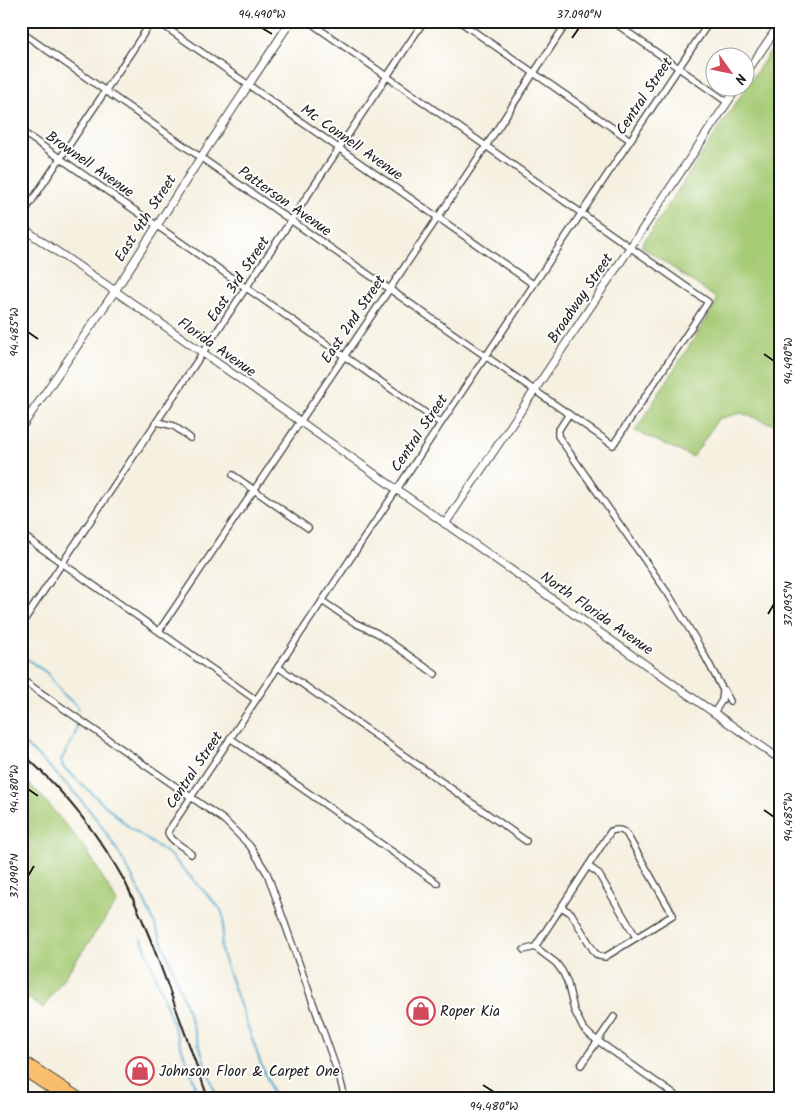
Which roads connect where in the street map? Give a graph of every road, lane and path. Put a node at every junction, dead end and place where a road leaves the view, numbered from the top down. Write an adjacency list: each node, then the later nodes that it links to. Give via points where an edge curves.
1 (152, 21): 17 (street)
2 (157, 21): 16 (street, Mc Connell Avenue)
3 (291, 21): 16 (street, East 4th Street)
4 (308, 21): 15 (street)
5 (424, 21): 15 (street, East 3rd Street)
6 (459, 21): 14 (street)
7 (568, 21): 14 (street, East 2nd Street)
8 (612, 21): 13 (street)
9 (710, 21): 13 (street, Central Street)
10 (781, 22): 12 (street)
11 (21, 32): 17 (street, Patterson Avenue)
12 (754, 61)
13 (679, 67): 19 (street); 21 (street, Central Street)
14 (533, 73): 21 (street); 22 (street, East 2nd Street)
15 (387, 77): 22 (street); 23 (street, East 3rd Street)
16 (249, 85): 23 (street, Mc Connell Avenue); 24 (street, East 4th Street)
17 (105, 90): 24 (street, Patterson Avenue); 25 (street)
18 (730, 98): 19 (street, Broadway Street)
19 (727, 102): 32 (street, Broadway Street)
20 (21, 131): 25 (street, Brownell Avenue)
21 (630, 140): 26 (street, Central Street)
22 (486, 146): 26 (street); 28 (street, East 2nd Street)
23 (339, 149): 28 (street, Mc Connell Avenue); 29 (street, East 3rd Street)
24 (201, 157): 29 (street, Patterson Avenue); 30 (street, East 4th Street)
25 (60, 158): 27 (street); 30 (street, Brownell Avenue)
26 (581, 212): 32 (street); 33 (street, Central Street)
27 (21, 217)
28 (437, 217): 33 (street, Mc Connell Avenue); 35 (street, East 2nd Street)
29 (291, 221): 34 (street, East 3rd Street); 35 (street, Patterson Avenue)
30 (157, 225): 34 (street, Brownell Avenue); 36 (street, East 4th Street)
31 (21, 227): 36 (street, Florida Avenue)
32 (630, 247): 40 (street, Broadway Street); 41 (street, Patterson Avenue, via 708,302 613,445)
33 (532, 284): 39 (street, Central Street)
34 (247, 288): 37 (street, East 3rd Street); 38 (street, Brownell Avenue)
35 (389, 289): 38 (street, East 2nd Street); 39 (street, Patterson Avenue)
36 (115, 291): 37 (street, Florida Avenue); 45 (street, East 4th Street)
37 (203, 354): 42 (street, Florida Avenue); 43 (street, East 3rd Street)
38 (344, 355): 42 (street, East 2nd Street); 44 (street, Brownell Avenue)
39 (485, 356): 40 (street, Patterson Avenue); 44 (street, Central Street)
40 (536, 390): 41 (street, Patterson Avenue); 50 (street, Broadway Street)
41 (569, 414): 60 (street, via 558,436 669,595)
42 (299, 421): 48 (street, Florida Avenue); 49 (street, East 2nd Street)
43 (157, 422): 46 (street, via 174,426); 53 (street, East 3rd Street)
44 (440, 423): 48 (street, Central Street)
45 (21, 428)
46 (190, 438)
47 (232, 475): 49 (street)
48 (396, 489): 50 (street, North Florida Avenue); 54 (street, Central Street)
49 (254, 490): 51 (street); 56 (street, East 2nd Street)
50 (446, 524): 63 (street, North Florida Avenue)
51 (308, 528)
52 (21, 534): 53 (street)
53 (63, 564): 55 (street, East 3rd Street); 56 (street)
54 (322, 601): 57 (street, Central Street); 58 (street, via 377,633)
55 (21, 625)
56 (159, 631): 61 (street)
57 (278, 667): 61 (street, Central Street); 67 (street)
58 (435, 674)
59 (21, 679): 66 (street)
60 (723, 688): 62 (street); 63 (street, via 723,698)
61 (256, 700): 64 (street, Central Street)
62 (730, 701)
63 (714, 713): 65 (street, North Florida Avenue)
64 (230, 738): 66 (street, Central Street); 70 (street)
65 (781, 760)
66 (192, 798): 68 (street, Central Street, via 168,833); 82 (street, via 230,825 267,872)
67 (526, 841)
68 (191, 854)
69 (588, 866): 71 (street); 72 (street, via 598,873); 72 (street, via 611,831 620,829 626,833 673,915)
70 (437, 883)
71 (561, 907): 72 (street, via 571,913 599,956 605,957); 73 (street)
72 (636, 937)
73 (535, 947): 74 (street); 76 (street, via 562,971 577,1020)
74 (524, 950)
75 (614, 1017): 76 (street)
76 (598, 1041): 78 (street); 83 (street)
77 (21, 1058): 81 (main road)
78 (581, 1065)
79 (21, 1070): 80 (main road)
80 (64, 1098)
81 (80, 1098)
82 (345, 1098)
83 (679, 1098)

